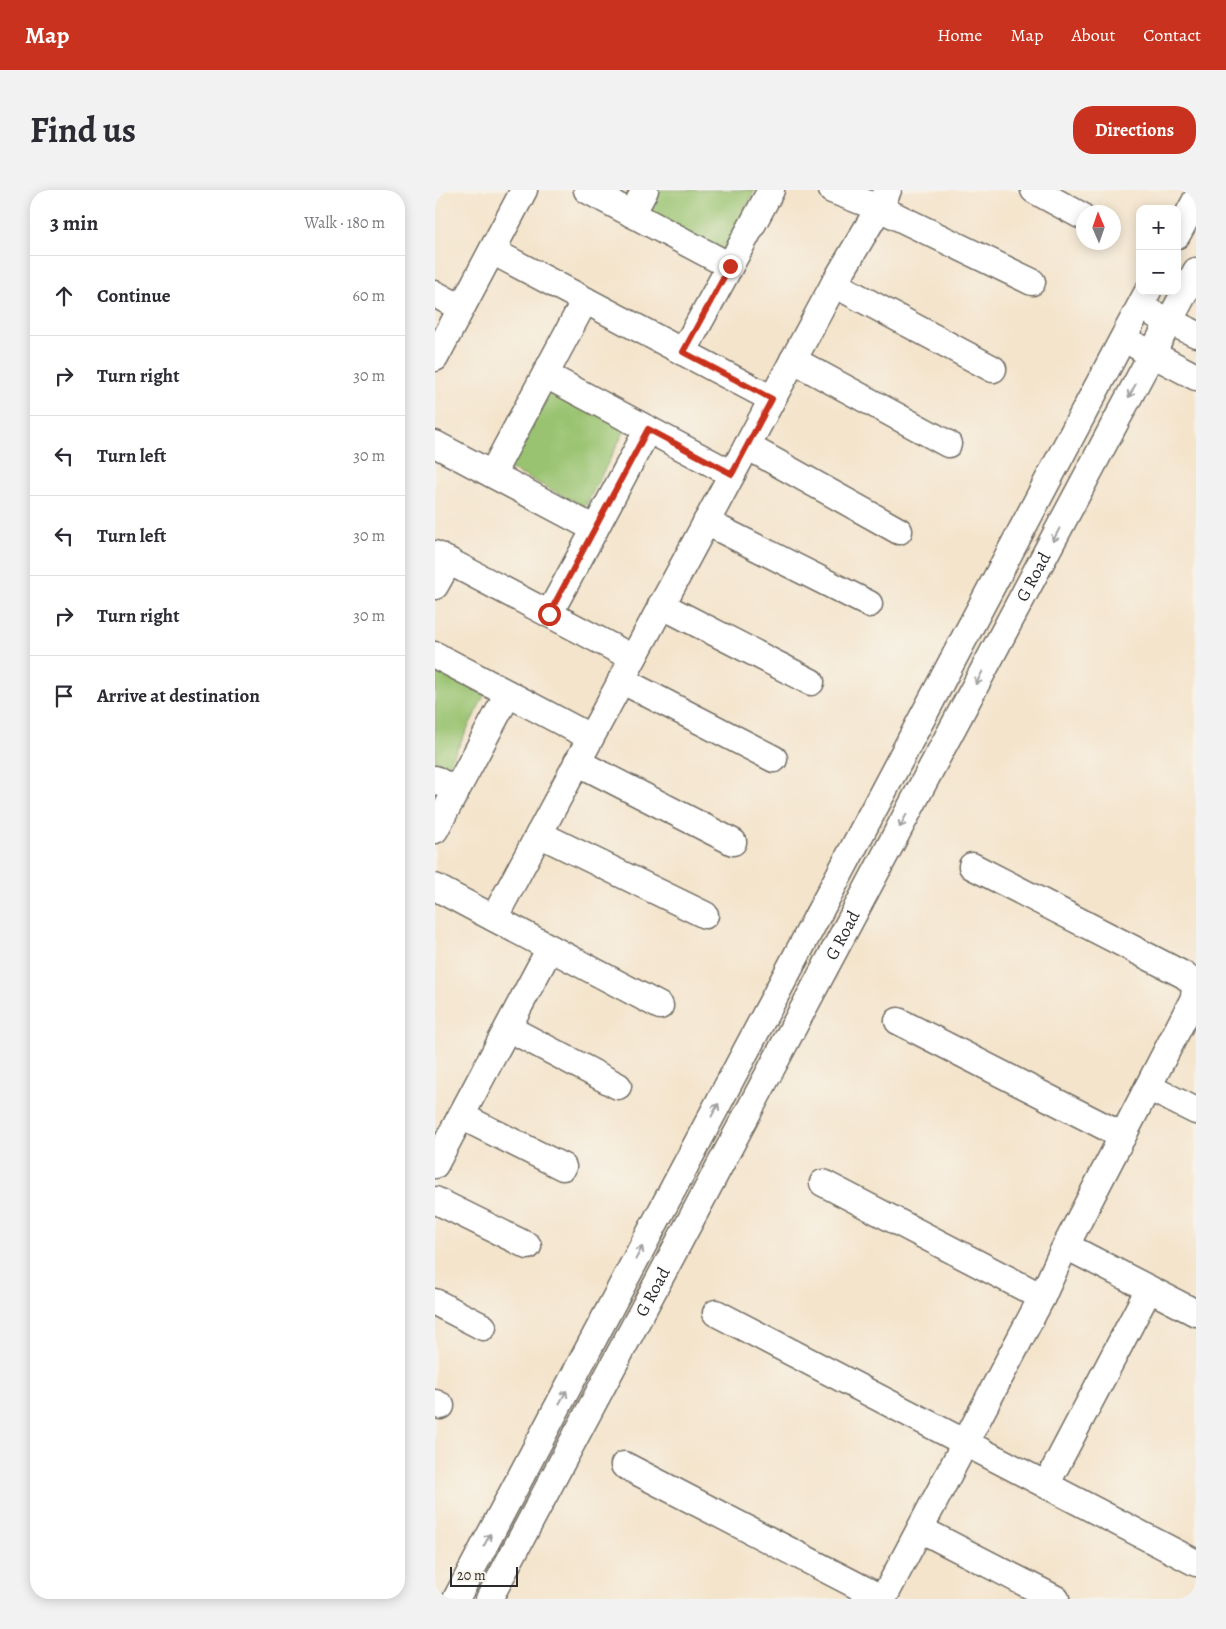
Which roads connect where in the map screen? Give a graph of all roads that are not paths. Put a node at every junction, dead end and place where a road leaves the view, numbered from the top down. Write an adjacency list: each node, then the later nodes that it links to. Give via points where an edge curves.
1 (523, 190): 12 (street)
2 (587, 190): 10 (street)
3 (645, 190): 10 (street)
4 (771, 190): 13 (street)
5 (832, 190): 7 (street)
6 (1034, 190): 9 (street)
7 (883, 199): 15 (street); 16 (street)
8 (1196, 200): 11 (street)
9 (1076, 213)
10 (632, 214): 13 (street)
11 (1181, 228)
12 (491, 250): 19 (street); 20 (street)
13 (730, 266): 24 (street)
14 (1196, 271): 21 (street, G Road)
15 (1032, 282)
16 (834, 284): 27 (street); 28 (street)
17 (435, 294): 20 (street)
18 (1143, 299): 21 (street); 23 (street, G Road)
19 (585, 300): 24 (street); 29 (street)
20 (461, 308): 26 (street)
21 (1170, 321): 22 (street); 25 (street, G Road)
22 (1196, 334)
23 (1123, 338): 25 (street); 87 (street, G Road, one-way to 23)
24 (683, 352): 31 (street)
25 (1152, 354): 30 (street); 88 (street, G Road, one-way to 88)
26 (435, 358)
27 (793, 360): 31 (street); 34 (street)
28 (993, 369)
29 (545, 375): 32 (street); 36 (street)
30 (1196, 377)
31 (772, 399): 35 (street)
32 (648, 429): 37 (street); 39 (street)
33 (435, 444): 36 (street)
34 (948, 444)
35 (747, 446): 37 (street); 40 (street)
36 (492, 474): 39 (street)
37 (732, 474): 38 (street)
38 (706, 522): 43 (street); 44 (street)
39 (595, 529): 45 (street)
40 (899, 531)
41 (442, 557): 42 (street); 45 (street)
42 (435, 586)
43 (869, 604)
44 (661, 605): 47 (street); 48 (street)
45 (549, 614): 47 (street)
46 (435, 655): 49 (street)
47 (627, 669): 50 (street); 51 (street)
48 (811, 682)
49 (508, 694): 50 (street); 53 (street)
50 (590, 737): 52 (street)
51 (774, 759)
52 (577, 762): 55 (street); 56 (street)
53 (446, 785): 54 (street)
54 (435, 830)
55 (539, 834): 59 (street); 60 (street)
56 (733, 842)
57 (972, 866): 66 (street, via 1184,975 1195,984 1194,998)
58 (435, 886): 60 (street)
59 (705, 915)
60 (493, 918): 61 (street)
61 (550, 948): 62 (street); 64 (street)
62 (660, 1006)
63 (898, 1021): 69 (street)
64 (508, 1028): 65 (street); 68 (street)
65 (618, 1086)
66 (1148, 1087): 67 (street); 69 (street)
67 (1196, 1112)
68 (461, 1116): 70 (street); 71 (street)
69 (1123, 1136): 75 (street)
70 (435, 1165)
71 (563, 1167)
72 (823, 1183): 77 (street)
73 (435, 1200): 74 (street)
74 (528, 1246)
75 (1066, 1246): 76 (street); 77 (street)
76 (1149, 1289): 80 (street); 84 (street)
77 (1042, 1297): 82 (street)
78 (435, 1302): 81 (street)
79 (716, 1313): 82 (street)
80 (1196, 1313)
81 (483, 1327)
82 (965, 1443): 84 (street); 85 (street)
83 (624, 1465): 89 (street)
84 (1046, 1484): 86 (street)
85 (920, 1529): 89 (street); 90 (street)
86 (1193, 1553)
87 (456, 1599)
88 (489, 1599)
89 (883, 1599)
90 (1056, 1599)

